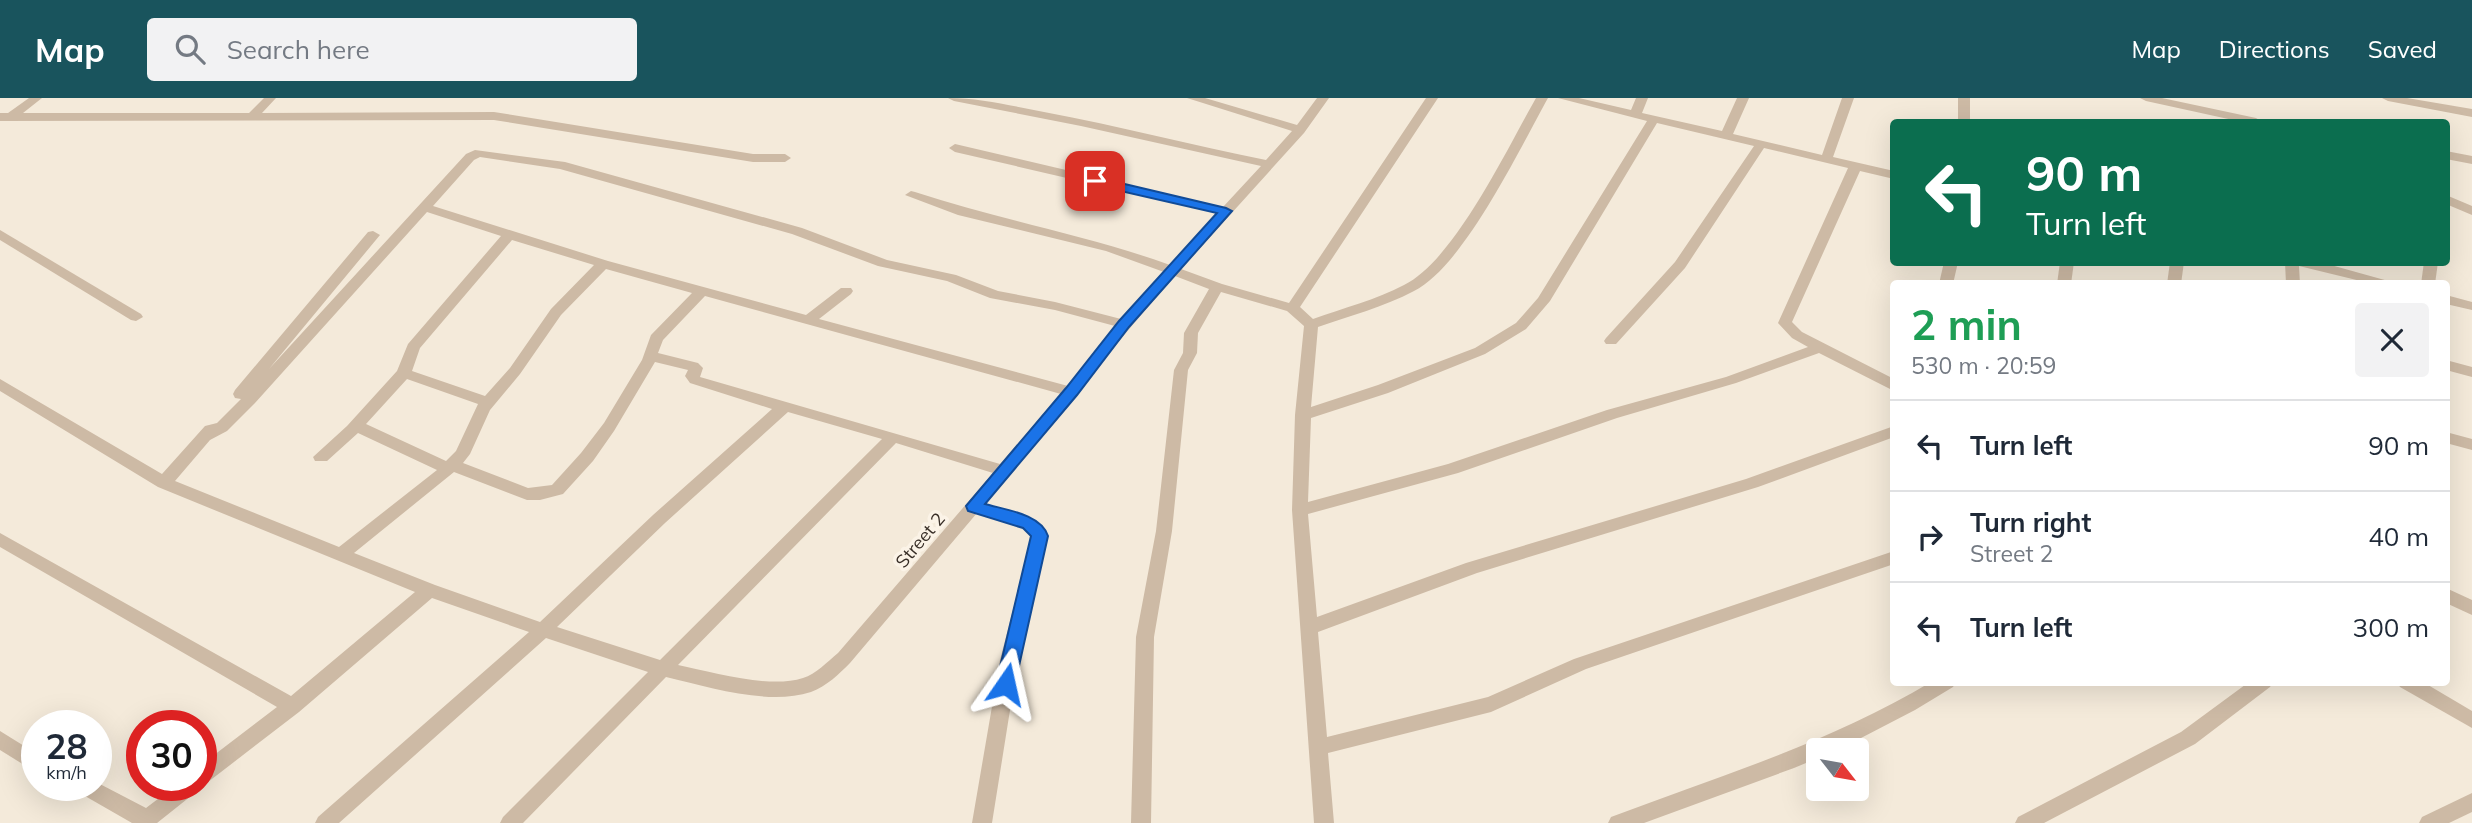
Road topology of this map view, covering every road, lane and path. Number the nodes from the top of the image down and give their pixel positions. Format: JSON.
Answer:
{"nodes":[{"id":1,"x":36,"y":98,"type":"edge"},
{"id":2,"x":270,"y":98,"type":"edge"},
{"id":3,"x":954,"y":98,"type":"edge"},
{"id":4,"x":1193,"y":98,"type":"edge"},
{"id":5,"x":1323,"y":98,"type":"edge"},
{"id":6,"x":1432,"y":98,"type":"edge"},
{"id":7,"x":1542,"y":98,"type":"edge"},
{"id":8,"x":1564,"y":98,"type":"edge"},
{"id":9,"x":1642,"y":98,"type":"edge"},
{"id":10,"x":1743,"y":98,"type":"edge"},
{"id":11,"x":1848,"y":98,"type":"edge"},
{"id":12,"x":1964,"y":98,"type":"edge"},
{"id":13,"x":2146,"y":98,"type":"edge"},
{"id":14,"x":2388,"y":98,"type":"edge"},
{"id":15,"x":994,"y":101,"type":"edge"},
{"id":16,"x":1215,"y":101,"type":"edge"},
{"id":17,"x":2472,"y":113,"type":"edge"},
{"id":18,"x":1635,"y":115,"type":"junction"},
{"id":19,"x":6,"y":117,"type":"edge"},
{"id":20,"x":251,"y":117,"type":"junction"},
{"id":21,"x":1654,"y":119,"type":"junction"},
{"id":22,"x":1964,"y":119,"type":"edge"},
{"id":23,"x":2242,"y":119,"type":"edge"},
{"id":24,"x":1300,"y":130,"type":"junction"},
{"id":25,"x":1726,"y":135,"type":"junction"},
{"id":26,"x":1762,"y":143,"type":"junction"},
{"id":27,"x":955,"y":148,"type":"dead end"},
{"id":28,"x":2450,"y":156,"type":"edge"},
{"id":29,"x":785,"y":158,"type":"dead end"},
{"id":30,"x":1827,"y":158,"type":"junction"},
{"id":31,"x":2472,"y":160,"type":"edge"},
{"id":32,"x":1269,"y":164,"type":"junction"},
{"id":33,"x":1856,"y":165,"type":"junction"},
{"id":34,"x":1890,"y":174,"type":"edge"},
{"id":35,"x":911,"y":195,"type":"dead end"},
{"id":36,"x":424,"y":207,"type":"junction"},
{"id":37,"x":1226,"y":211,"type":"junction"},
{"id":38,"x":0,"y":234,"type":"edge"},
{"id":39,"x":510,"y":234,"type":"junction"},
{"id":40,"x":373,"y":235,"type":"dead end"},
{"id":41,"x":603,"y":264,"type":"junction"},
{"id":42,"x":2318,"y":266,"type":"edge"},
{"id":43,"x":1172,"y":269,"type":"junction"},
{"id":44,"x":2375,"y":280,"type":"edge"},
{"id":45,"x":1217,"y":287,"type":"junction"},
{"id":46,"x":702,"y":291,"type":"junction"},
{"id":47,"x":846,"y":291,"type":"dead end"},
{"id":48,"x":2450,"y":300,"type":"edge"},
{"id":49,"x":2472,"y":306,"type":"edge"},
{"id":50,"x":1292,"y":308,"type":"junction"},
{"id":51,"x":135,"y":317,"type":"dead end"},
{"id":52,"x":810,"y":319,"type":"junction"},
{"id":53,"x":1124,"y":324,"type":"junction"},
{"id":54,"x":1311,"y":325,"type":"junction"},
{"id":55,"x":1611,"y":341,"type":"dead end"},
{"id":56,"x":1818,"y":348,"type":"junction"},
{"id":57,"x":651,"y":356,"type":"junction"},
{"id":58,"x":2450,"y":366,"type":"edge"},
{"id":59,"x":2472,"y":372,"type":"edge"},
{"id":60,"x":404,"y":373,"type":"junction"},
{"id":61,"x":1890,"y":384,"type":"edge"},
{"id":62,"x":3,"y":389,"type":"edge"},
{"id":63,"x":1072,"y":392,"type":"junction"},
{"id":64,"x":488,"y":402,"type":"junction"},
{"id":65,"x":785,"y":406,"type":"junction"},
{"id":66,"x":1303,"y":415,"type":"junction"},
{"id":67,"x":356,"y":426,"type":"junction"},
{"id":68,"x":1890,"y":432,"type":"edge"},
{"id":69,"x":205,"y":436,"type":"junction"},
{"id":70,"x":893,"y":436,"type":"junction"},
{"id":71,"x":2450,"y":438,"type":"edge"},
{"id":72,"x":2472,"y":445,"type":"edge"},
{"id":73,"x":321,"y":457,"type":"dead end"},
{"id":74,"x":450,"y":467,"type":"junction"},
{"id":75,"x":1004,"y":471,"type":"junction"},
{"id":76,"x":164,"y":483,"type":"junction"},
{"id":77,"x":974,"y":506,"type":"junction"},
{"id":78,"x":1300,"y":510,"type":"junction"},
{"id":79,"x":0,"y":539,"type":"edge"},
{"id":80,"x":341,"y":554,"type":"junction"},
{"id":81,"x":1890,"y":558,"type":"edge"},
{"id":82,"x":429,"y":590,"type":"junction"},
{"id":83,"x":2450,"y":597,"type":"edge"},
{"id":84,"x":2472,"y":608,"type":"edge"},
{"id":85,"x":1308,"y":628,"type":"junction"},
{"id":86,"x":543,"y":630,"type":"junction"},
{"id":87,"x":663,"y":668,"type":"junction"},
{"id":88,"x":1941,"y":686,"type":"edge"},
{"id":89,"x":2259,"y":686,"type":"edge"},
{"id":90,"x":2413,"y":686,"type":"edge"},
{"id":91,"x":292,"y":706,"type":"junction"},
{"id":92,"x":2472,"y":720,"type":"edge"},
{"id":93,"x":0,"y":740,"type":"edge"},
{"id":94,"x":1318,"y":747,"type":"junction"},
{"id":95,"x":21,"y":754,"type":"edge"},
{"id":96,"x":217,"y":764,"type":"edge"},
{"id":97,"x":110,"y":801,"type":"edge"},
{"id":98,"x":170,"y":801,"type":"edge"},
{"id":99,"x":2472,"y":802,"type":"edge"},
{"id":100,"x":144,"y":821,"type":"edge"},
{"id":101,"x":325,"y":823,"type":"edge"},
{"id":102,"x":510,"y":823,"type":"edge"},
{"id":103,"x":982,"y":823,"type":"edge"},
{"id":104,"x":1141,"y":823,"type":"edge"},
{"id":105,"x":1324,"y":823,"type":"edge"},
{"id":106,"x":1618,"y":823,"type":"edge"},
{"id":107,"x":2025,"y":823,"type":"edge"},
{"id":108,"x":2430,"y":823,"type":"edge"}],
"edges":[{"from":1,"to":19,"type":"street"},
{"from":2,"to":20,"type":"street"},
{"from":3,"to":15,"type":"street"},
{"from":4,"to":16,"type":"street"},
{"from":5,"to":24,"type":"street","name":"Street 2"},
{"from":6,"to":50,"type":"street"},
{"from":7,"to":54,"type":"street"},
{"from":8,"to":18,"type":"street"},
{"from":9,"to":18,"type":"street"},
{"from":10,"to":25,"type":"street"},
{"from":11,"to":30,"type":"street"},
{"from":12,"to":22,"type":"street"},
{"from":13,"to":23,"type":"street"},
{"from":14,"to":17,"type":"street"},
{"from":15,"to":32,"type":"street"},
{"from":16,"to":24,"type":"street"},
{"from":18,"to":21,"type":"street"},
{"from":19,"to":20,"type":"street"},
{"from":20,"to":29,"type":"street"},
{"from":21,"to":25,"type":"street"},
{"from":21,"to":66,"type":"street"},
{"from":24,"to":32,"type":"street","name":"Street 2"},
{"from":25,"to":26,"type":"street"},
{"from":26,"to":30,"type":"street"},
{"from":26,"to":55,"type":"street"},
{"from":27,"to":37,"type":"street"},
{"from":28,"to":31,"type":"street"},
{"from":30,"to":33,"type":"street"},
{"from":32,"to":37,"type":"street","name":"Street 2"},
{"from":33,"to":34,"type":"street"},
{"from":33,"to":56,"type":"street"},
{"from":35,"to":43,"type":"street"},
{"from":36,"to":39,"type":"street"},
{"from":36,"to":53,"type":"street"},
{"from":36,"to":69,"type":"street"},
{"from":37,"to":43,"type":"street","name":"Street 2"},
{"from":38,"to":51,"type":"street"},
{"from":39,"to":41,"type":"street"},
{"from":39,"to":60,"type":"street"},
{"from":40,"to":69,"type":"street"},
{"from":41,"to":46,"type":"street"},
{"from":41,"to":64,"type":"street"},
{"from":42,"to":44,"type":"street"},
{"from":43,"to":45,"type":"street"},
{"from":43,"to":53,"type":"street","name":"Street 2"},
{"from":45,"to":50,"type":"street"},
{"from":45,"to":104,"type":"street"},
{"from":46,"to":52,"type":"street"},
{"from":46,"to":57,"type":"street"},
{"from":47,"to":52,"type":"street"},
{"from":48,"to":49,"type":"street"},
{"from":50,"to":54,"type":"street"},
{"from":52,"to":63,"type":"street"},
{"from":53,"to":63,"type":"street","name":"Street 2"},
{"from":54,"to":66,"type":"street"},
{"from":56,"to":61,"type":"street"},
{"from":56,"to":78,"type":"street"},
{"from":57,"to":65,"type":"street"},
{"from":57,"to":74,"type":"street"},
{"from":58,"to":59,"type":"street"},
{"from":60,"to":64,"type":"street"},
{"from":60,"to":67,"type":"street"},
{"from":62,"to":76,"type":"street","name":"Street 2"},
{"from":63,"to":75,"type":"street","name":"Street 2"},
{"from":64,"to":74,"type":"street"},
{"from":65,"to":70,"type":"street"},
{"from":65,"to":86,"type":"street"},
{"from":66,"to":78,"type":"street"},
{"from":67,"to":73,"type":"street"},
{"from":67,"to":74,"type":"street"},
{"from":68,"to":85,"type":"street"},
{"from":69,"to":76,"type":"street"},
{"from":70,"to":75,"type":"street"},
{"from":70,"to":87,"type":"street"},
{"from":71,"to":72,"type":"street"},
{"from":74,"to":80,"type":"street"},
{"from":75,"to":77,"type":"street","name":"Street 2"},
{"from":76,"to":80,"type":"street","name":"Street 2"},
{"from":77,"to":87,"type":"street","name":"Street 2"},
{"from":77,"to":103,"type":"street"},
{"from":78,"to":85,"type":"street"},
{"from":79,"to":91,"type":"street"},
{"from":80,"to":82,"type":"street","name":"Street 2"},
{"from":81,"to":94,"type":"street"},
{"from":82,"to":86,"type":"street","name":"Street 2"},
{"from":82,"to":91,"type":"street"},
{"from":83,"to":84,"type":"street"},
{"from":85,"to":94,"type":"street"},
{"from":86,"to":87,"type":"street","name":"Street 2"},
{"from":86,"to":101,"type":"street"},
{"from":87,"to":102,"type":"street"},
{"from":88,"to":106,"type":"street"},
{"from":89,"to":107,"type":"street"},
{"from":90,"to":92,"type":"street"},
{"from":91,"to":96,"type":"street"},
{"from":93,"to":95,"type":"street"},
{"from":94,"to":105,"type":"street"},
{"from":97,"to":100,"type":"street"},
{"from":98,"to":100,"type":"street"},
{"from":99,"to":108,"type":"street"}]}
